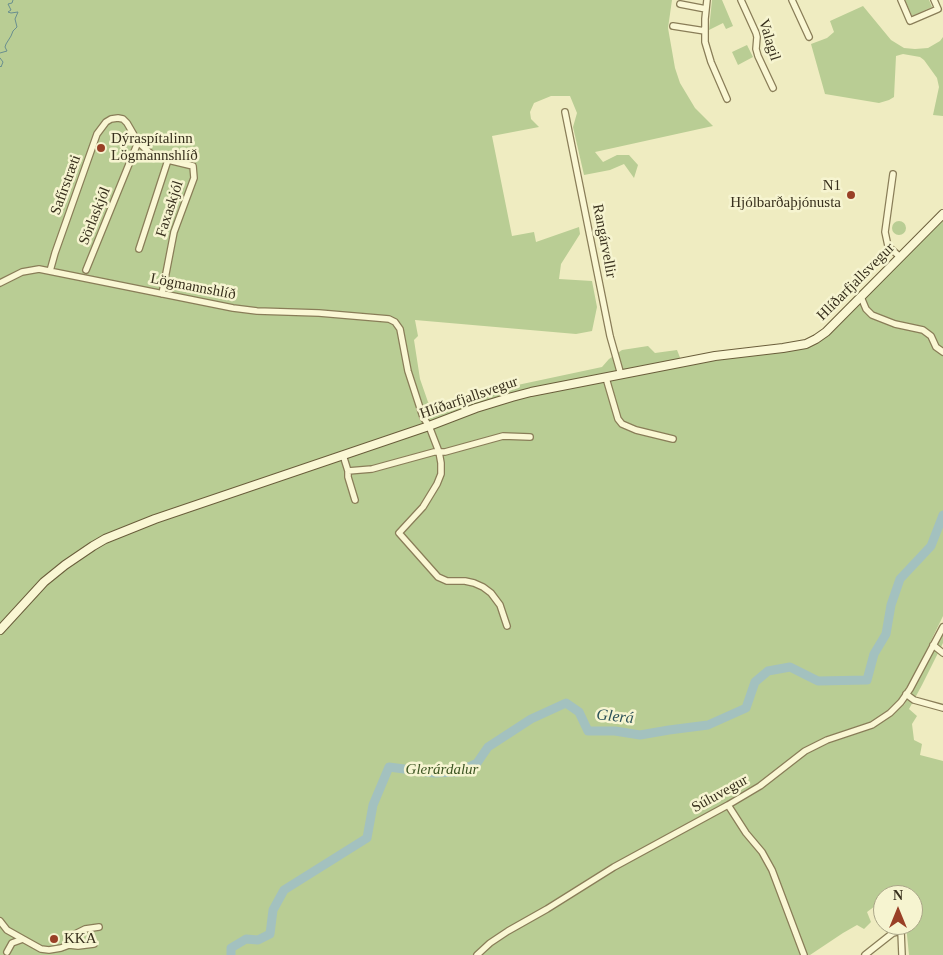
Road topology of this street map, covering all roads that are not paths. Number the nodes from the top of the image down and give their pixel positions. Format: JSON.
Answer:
{"nodes":[{"id":1,"x":708,"y":0,"type":"edge"},
{"id":2,"x":741,"y":0,"type":"edge"},
{"id":3,"x":792,"y":0,"type":"edge"},
{"id":4,"x":901,"y":0,"type":"edge"},
{"id":5,"x":934,"y":0,"type":"edge"},
{"id":6,"x":680,"y":4,"type":"dead end"},
{"id":7,"x":706,"y":9,"type":"junction"},
{"id":8,"x":672,"y":26,"type":"dead end"},
{"id":9,"x":704,"y":31,"type":"junction"},
{"id":10,"x":809,"y":37,"type":"dead end"},
{"id":11,"x":773,"y":88,"type":"dead end"},
{"id":12,"x":727,"y":99,"type":"dead end"},
{"id":13,"x":565,"y":112,"type":"dead end"},
{"id":14,"x":118,"y":118,"type":"joint"},
{"id":15,"x":138,"y":142,"type":"junction"},
{"id":16,"x":168,"y":160,"type":"junction"},
{"id":17,"x":894,"y":174,"type":"dead end"},
{"id":18,"x":943,"y":214,"type":"edge"},
{"id":19,"x":139,"y":248,"type":"dead end"},
{"id":20,"x":900,"y":257,"type":"junction"},
{"id":21,"x":86,"y":270,"type":"dead end"},
{"id":22,"x":50,"y":271,"type":"junction"},
{"id":23,"x":0,"y":283,"type":"edge"},
{"id":24,"x":162,"y":294,"type":"junction"},
{"id":25,"x":861,"y":297,"type":"junction"},
{"id":26,"x":943,"y":352,"type":"edge"},
{"id":27,"x":621,"y":375,"type":"junction"},
{"id":28,"x":606,"y":378,"type":"junction"},
{"id":29,"x":429,"y":426,"type":"junction"},
{"id":30,"x":530,"y":437,"type":"dead end"},
{"id":31,"x":673,"y":439,"type":"dead end"},
{"id":32,"x":439,"y":452,"type":"junction"},
{"id":33,"x":342,"y":455,"type":"junction"},
{"id":34,"x":348,"y":471,"type":"junction"},
{"id":35,"x":355,"y":500,"type":"dead end"},
{"id":36,"x":507,"y":626,"type":"dead end"},
{"id":37,"x":943,"y":627,"type":"edge"},
{"id":38,"x":0,"y":630,"type":"edge"},
{"id":39,"x":933,"y":645,"type":"junction"},
{"id":40,"x":943,"y":653,"type":"edge"},
{"id":41,"x":906,"y":694,"type":"junction"},
{"id":42,"x":943,"y":708,"type":"edge"},
{"id":43,"x":728,"y":805,"type":"junction"},
{"id":44,"x":0,"y":921,"type":"edge"},
{"id":45,"x":99,"y":927,"type":"dead end"},
{"id":46,"x":23,"y":939,"type":"junction"},
{"id":47,"x":94,"y":944,"type":"dead end"},
{"id":48,"x":67,"y":945,"type":"junction"},
{"id":49,"x":7,"y":952,"type":"dead end"},
{"id":50,"x":477,"y":955,"type":"edge"},
{"id":51,"x":804,"y":955,"type":"edge"},
{"id":52,"x":865,"y":955,"type":"edge"},
{"id":53,"x":902,"y":955,"type":"edge"}],
"edges":[{"from":1,"to":7,"type":"street"},
{"from":2,"to":11,"type":"street","name":"Valagil"},
{"from":3,"to":10,"type":"street"},
{"from":4,"to":5,"type":"street"},
{"from":6,"to":7,"type":"street"},
{"from":7,"to":9,"type":"street"},
{"from":8,"to":9,"type":"street"},
{"from":9,"to":12,"type":"street"},
{"from":13,"to":27,"type":"street","name":"Rangárvellir"},
{"from":14,"to":15,"type":"street","name":"Faxaskjól"},
{"from":14,"to":22,"type":"street","name":"Safírstræti"},
{"from":15,"to":16,"type":"street","name":"Faxaskjól"},
{"from":15,"to":21,"type":"street","name":"Sörlaskjól"},
{"from":16,"to":19,"type":"street"},
{"from":16,"to":24,"type":"street","name":"Faxaskjól"},
{"from":17,"to":20,"type":"street"},
{"from":18,"to":20,"type":"main road","name":"Hlíðarfjallsvegur"},
{"from":20,"to":25,"type":"main road","name":"Hlíðarfjallsvegur"},
{"from":22,"to":23,"type":"street","name":"Lögmannshlíð"},
{"from":22,"to":24,"type":"street","name":"Lögmannshlíð"},
{"from":24,"to":29,"type":"street","name":"Lögmannshlíð"},
{"from":25,"to":26,"type":"street"},
{"from":25,"to":27,"type":"main road","name":"Hlíðarfjallsvegur"},
{"from":27,"to":28,"type":"main road","name":"Hlíðarfjallsvegur"},
{"from":28,"to":29,"type":"main road","name":"Hlíðarfjallsvegur"},
{"from":28,"to":31,"type":"street"},
{"from":29,"to":32,"type":"street"},
{"from":29,"to":33,"type":"main road","name":"Hlíðarfjallsvegur"},
{"from":30,"to":32,"type":"street"},
{"from":32,"to":34,"type":"street"},
{"from":32,"to":36,"type":"street"},
{"from":33,"to":34,"type":"street"},
{"from":33,"to":38,"type":"main road","name":"Hlíðarfjallsvegur"},
{"from":34,"to":35,"type":"street"},
{"from":37,"to":39,"type":"street","name":"Súluvegur"},
{"from":39,"to":40,"type":"street"},
{"from":39,"to":41,"type":"street","name":"Súluvegur"},
{"from":41,"to":42,"type":"street"},
{"from":41,"to":43,"type":"street","name":"Súluvegur"},
{"from":43,"to":50,"type":"street","name":"Súluvegur"},
{"from":43,"to":51,"type":"street"},
{"from":44,"to":46,"type":"street"},
{"from":45,"to":48,"type":"street"},
{"from":46,"to":48,"type":"street"},
{"from":46,"to":49,"type":"street"},
{"from":47,"to":48,"type":"street"},
{"from":52,"to":53,"type":"street"}]}
